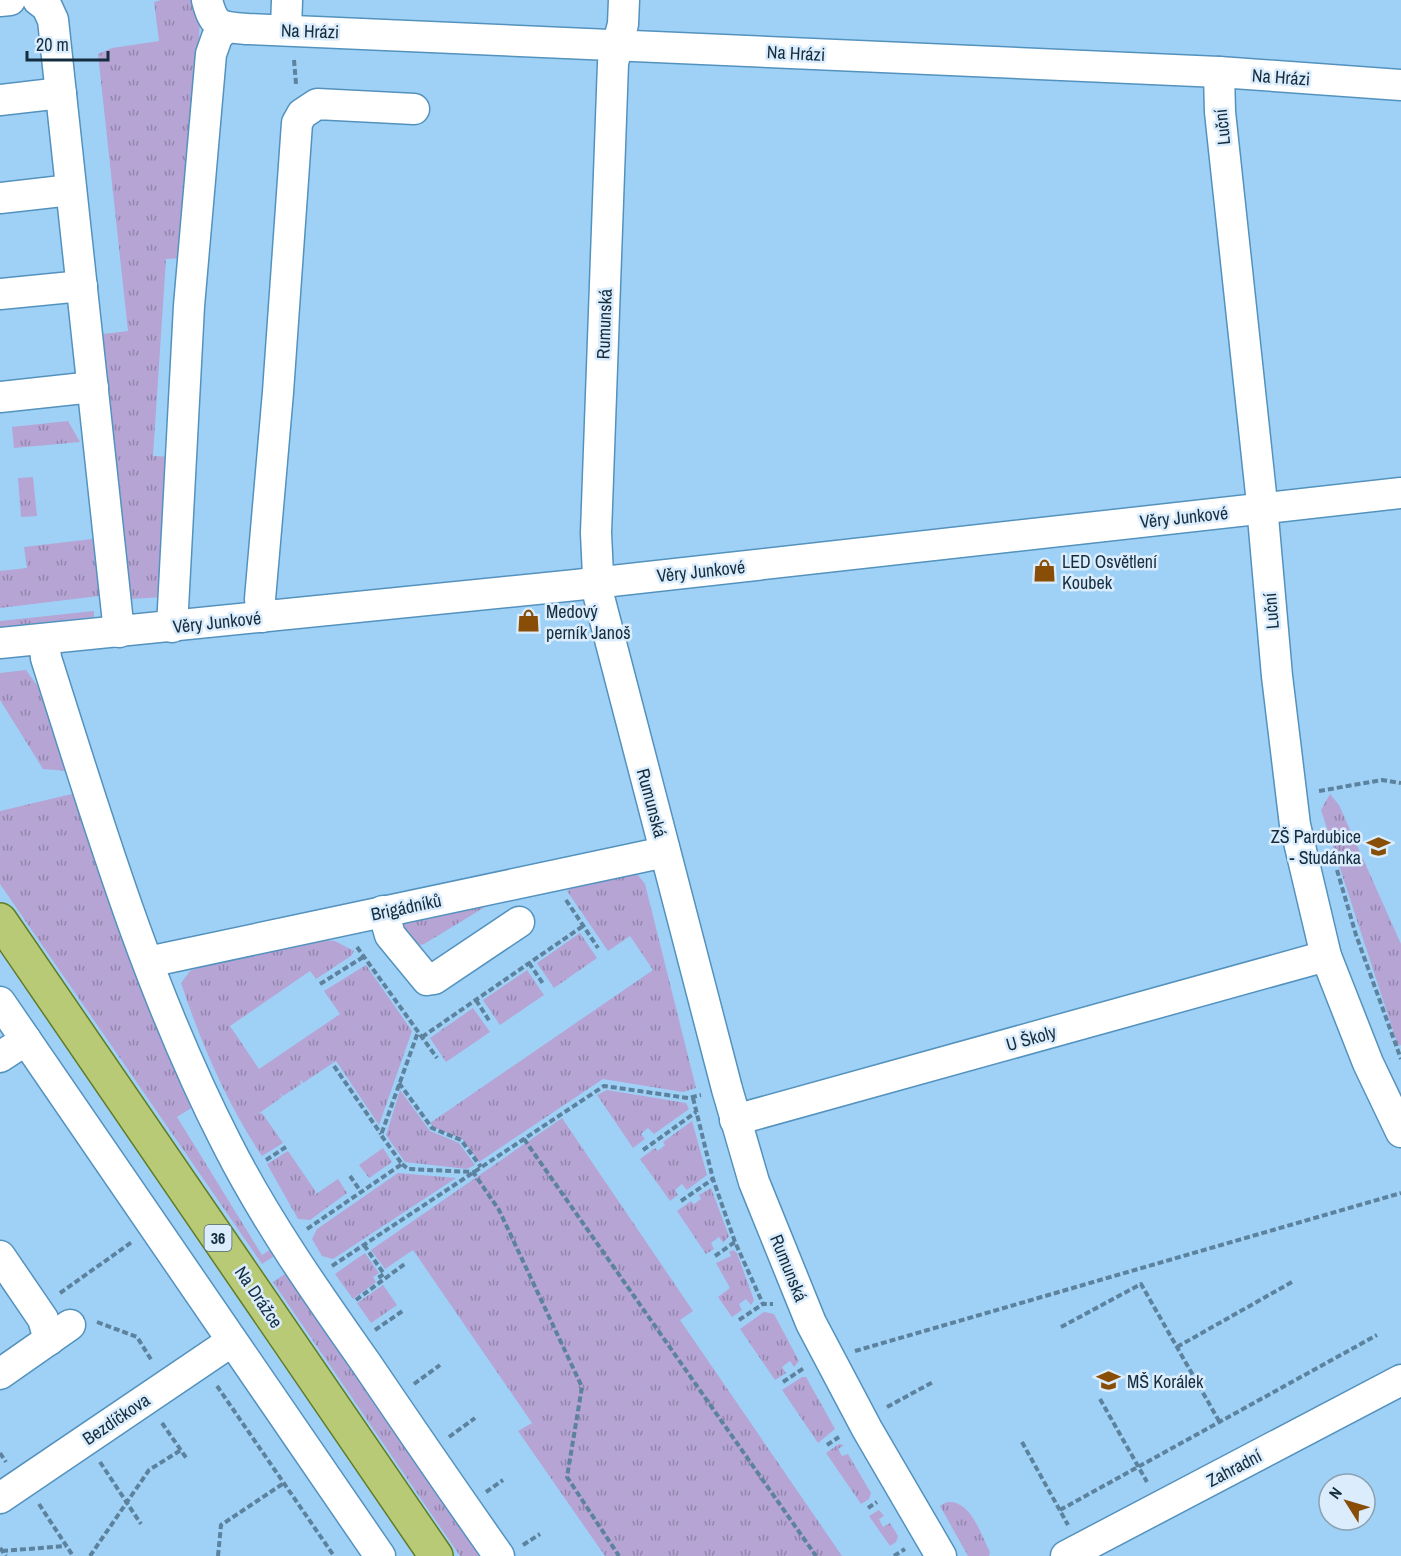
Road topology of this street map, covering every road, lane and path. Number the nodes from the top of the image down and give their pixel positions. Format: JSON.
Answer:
{"nodes":[{"id":1,"x":10,"y":0,"type":"edge"},
{"id":2,"x":38,"y":0,"type":"edge"},
{"id":3,"x":207,"y":0,"type":"edge"},
{"id":4,"x":287,"y":0,"type":"edge"},
{"id":5,"x":624,"y":0,"type":"edge"},
{"id":6,"x":0,"y":1,"type":"edge"},
{"id":7,"x":226,"y":27,"type":"junction"},
{"id":8,"x":286,"y":45,"type":"junction"},
{"id":9,"x":617,"y":45,"type":"junction"},
{"id":10,"x":1219,"y":72,"type":"junction"},
{"id":11,"x":1401,"y":85,"type":"edge"},
{"id":12,"x":61,"y":93,"type":"junction"},
{"id":13,"x":0,"y":100,"type":"edge"},
{"id":14,"x":414,"y":109,"type":"dead end"},
{"id":15,"x":302,"y":114,"type":"junction"},
{"id":16,"x":71,"y":190,"type":"junction"},
{"id":17,"x":0,"y":198,"type":"edge"},
{"id":18,"x":82,"y":286,"type":"junction"},
{"id":19,"x":0,"y":294,"type":"edge"},
{"id":20,"x":93,"y":387,"type":"junction"},
{"id":21,"x":0,"y":398,"type":"edge"},
{"id":22,"x":1401,"y":493,"type":"edge"},
{"id":23,"x":1262,"y":508,"type":"junction"},
{"id":24,"x":597,"y":582,"type":"junction"},
{"id":25,"x":262,"y":616,"type":"junction"},
{"id":26,"x":172,"y":627,"type":"junction"},
{"id":27,"x":119,"y":632,"type":"junction"},
{"id":28,"x":44,"y":639,"type":"junction"},
{"id":29,"x":0,"y":643,"type":"edge"},
{"id":30,"x":1401,"y":783,"type":"edge"},
{"id":31,"x":1326,"y":789,"type":"dead end"},
{"id":32,"x":664,"y":852,"type":"junction"},
{"id":33,"x":1334,"y":861,"type":"dead end"},
{"id":34,"x":564,"y":897,"type":"dead end"},
{"id":35,"x":384,"y":911,"type":"junction"},
{"id":36,"x":0,"y":920,"type":"edge"},
{"id":37,"x":336,"y":921,"type":"junction"},
{"id":38,"x":519,"y":922,"type":"dead end"},
{"id":39,"x":584,"y":926,"type":"junction"},
{"id":40,"x":598,"y":948,"type":"dead end"},
{"id":41,"x":365,"y":956,"type":"junction"},
{"id":42,"x":1326,"y":956,"type":"junction"},
{"id":43,"x":148,"y":962,"type":"junction"},
{"id":44,"x":529,"y":963,"type":"junction"},
{"id":45,"x":320,"y":984,"type":"dead end"},
{"id":46,"x":544,"y":985,"type":"dead end"},
{"id":47,"x":476,"y":1000,"type":"junction"},
{"id":48,"x":0,"y":1002,"type":"edge"},
{"id":49,"x":490,"y":1022,"type":"dead end"},
{"id":50,"x":418,"y":1032,"type":"junction"},
{"id":51,"x":422,"y":1037,"type":"junction"},
{"id":52,"x":26,"y":1040,"type":"junction"},
{"id":53,"x":0,"y":1057,"type":"edge"},
{"id":54,"x":437,"y":1058,"type":"dead end"},
{"id":55,"x":1401,"y":1059,"type":"edge"},
{"id":56,"x":334,"y":1066,"type":"dead end"},
{"id":57,"x":399,"y":1083,"type":"junction"},
{"id":58,"x":688,"y":1098,"type":"dead end"},
{"id":59,"x":696,"y":1112,"type":"dead end"},
{"id":60,"x":735,"y":1120,"type":"junction"},
{"id":61,"x":1401,"y":1132,"type":"edge"},
{"id":62,"x":381,"y":1135,"type":"junction"},
{"id":63,"x":524,"y":1139,"type":"junction"},
{"id":64,"x":286,"y":1147,"type":"dead end"},
{"id":65,"x":643,"y":1150,"type":"dead end"},
{"id":66,"x":260,"y":1164,"type":"dead end"},
{"id":67,"x":402,"y":1164,"type":"junction"},
{"id":68,"x":481,"y":1167,"type":"junction"},
{"id":69,"x":473,"y":1172,"type":"junction"},
{"id":70,"x":350,"y":1176,"type":"dead end"},
{"id":71,"x":713,"y":1179,"type":"dead end"},
{"id":72,"x":361,"y":1192,"type":"junction"},
{"id":73,"x":1401,"y":1193,"type":"edge"},
{"id":74,"x":681,"y":1202,"type":"dead end"},
{"id":75,"x":155,"y":1226,"type":"junction"},
{"id":76,"x":735,"y":1242,"type":"dead end"},
{"id":77,"x":284,"y":1245,"type":"junction"},
{"id":78,"x":364,"y":1245,"type":"junction"},
{"id":79,"x":0,"y":1256,"type":"edge"},
{"id":80,"x":715,"y":1256,"type":"dead end"},
{"id":81,"x":406,"y":1263,"type":"dead end"},
{"id":82,"x":309,"y":1281,"type":"junction"},
{"id":83,"x":380,"y":1282,"type":"junction"},
{"id":84,"x":1292,"y":1282,"type":"dead end"},
{"id":85,"x":350,"y":1304,"type":"dead end"},
{"id":86,"x":763,"y":1304,"type":"dead end"},
{"id":87,"x":37,"y":1309,"type":"junction"},
{"id":88,"x":739,"y":1320,"type":"dead end"},
{"id":89,"x":1061,"y":1327,"type":"dead end"},
{"id":90,"x":69,"y":1328,"type":"junction"},
{"id":91,"x":1377,"y":1335,"type":"dead end"},
{"id":92,"x":232,"y":1341,"type":"junction"},
{"id":93,"x":1177,"y":1347,"type":"junction"},
{"id":94,"x":849,"y":1353,"type":"dead end"},
{"id":95,"x":201,"y":1362,"type":"junction"},
{"id":96,"x":154,"y":1364,"type":"dead end"},
{"id":97,"x":807,"y":1366,"type":"dead end"},
{"id":98,"x":0,"y":1374,"type":"edge"},
{"id":99,"x":1401,"y":1380,"type":"edge"},
{"id":100,"x":783,"y":1382,"type":"dead end"},
{"id":101,"x":933,"y":1382,"type":"dead end"},
{"id":102,"x":147,"y":1398,"type":"junction"},
{"id":103,"x":1101,"y":1399,"type":"dead end"},
{"id":104,"x":879,"y":1412,"type":"dead end"},
{"id":105,"x":1219,"y":1421,"type":"junction"},
{"id":106,"x":843,"y":1434,"type":"dead end"},
{"id":107,"x":85,"y":1440,"type":"junction"},
{"id":108,"x":1022,"y":1442,"type":"dead end"},
{"id":109,"x":827,"y":1445,"type":"dead end"},
{"id":110,"x":181,"y":1450,"type":"junction"},
{"id":111,"x":187,"y":1459,"type":"dead end"},
{"id":112,"x":1138,"y":1466,"type":"junction"},
{"id":113,"x":284,"y":1483,"type":"junction"},
{"id":114,"x":12,"y":1490,"type":"edge"},
{"id":115,"x":881,"y":1500,"type":"dead end"},
{"id":116,"x":127,"y":1503,"type":"junction"},
{"id":117,"x":868,"y":1508,"type":"dead end"},
{"id":118,"x":141,"y":1524,"type":"dead end"},
{"id":119,"x":67,"y":1546,"type":"junction"},
{"id":120,"x":908,"y":1547,"type":"dead end"},
{"id":121,"x":1,"y":1549,"type":"edge"},
{"id":122,"x":6,"y":1556,"type":"edge"},
{"id":123,"x":73,"y":1556,"type":"edge"},
{"id":124,"x":90,"y":1556,"type":"edge"},
{"id":125,"x":218,"y":1556,"type":"edge"},
{"id":126,"x":334,"y":1556,"type":"edge"},
{"id":127,"x":380,"y":1556,"type":"edge"},
{"id":128,"x":436,"y":1556,"type":"edge"},
{"id":129,"x":499,"y":1556,"type":"edge"},
{"id":130,"x":619,"y":1556,"type":"edge"},
{"id":131,"x":816,"y":1556,"type":"edge"},
{"id":132,"x":894,"y":1556,"type":"edge"},
{"id":133,"x":940,"y":1556,"type":"edge"},
{"id":134,"x":1066,"y":1556,"type":"edge"}],
"edges":[{"from":1,"to":6,"type":"street"},
{"from":2,"to":12,"type":"street"},
{"from":3,"to":7,"type":"street"},
{"from":4,"to":8,"type":"street"},
{"from":5,"to":9,"type":"street","name":"Rumunská"},
{"from":7,"to":8,"type":"street","name":"Na Hrázi"},
{"from":7,"to":26,"type":"street"},
{"from":8,"to":9,"type":"street","name":"Na Hrázi"},
{"from":8,"to":15,"type":"path"},
{"from":9,"to":10,"type":"street","name":"Na Hrázi"},
{"from":9,"to":24,"type":"street","name":"Rumunská"},
{"from":10,"to":11,"type":"street","name":"Na Hrázi"},
{"from":10,"to":23,"type":"street","name":"Luční"},
{"from":12,"to":13,"type":"street"},
{"from":12,"to":16,"type":"street"},
{"from":14,"to":15,"type":"street"},
{"from":15,"to":25,"type":"street"},
{"from":16,"to":17,"type":"street"},
{"from":16,"to":18,"type":"street"},
{"from":18,"to":19,"type":"street"},
{"from":18,"to":20,"type":"street"},
{"from":20,"to":21,"type":"street"},
{"from":20,"to":27,"type":"street"},
{"from":22,"to":23,"type":"street","name":"Věry Junkové"},
{"from":23,"to":24,"type":"street","name":"Věry Junkové"},
{"from":23,"to":42,"type":"street","name":"Luční"},
{"from":24,"to":25,"type":"street","name":"Věry Junkové"},
{"from":24,"to":32,"type":"street","name":"Rumunská"},
{"from":25,"to":26,"type":"street","name":"Věry Junkové"},
{"from":26,"to":27,"type":"street","name":"Věry Junkové"},
{"from":27,"to":28,"type":"street","name":"Věry Junkové"},
{"from":28,"to":29,"type":"street","name":"Věry Junkové"},
{"from":28,"to":43,"type":"street"},
{"from":30,"to":31,"type":"path"},
{"from":32,"to":35,"type":"street","name":"Brigádníků"},
{"from":32,"to":60,"type":"street","name":"Rumunská"},
{"from":33,"to":55,"type":"path"},
{"from":34,"to":39,"type":"path"},
{"from":35,"to":37,"type":"street","name":"Brigádníků"},
{"from":35,"to":38,"type":"street"},
{"from":36,"to":128,"type":"main road","name":"Na Drážce","number":"36"},
{"from":37,"to":41,"type":"path"},
{"from":37,"to":43,"type":"street","name":"Brigádníků"},
{"from":39,"to":40,"type":"path"},
{"from":39,"to":44,"type":"path"},
{"from":41,"to":45,"type":"path"},
{"from":41,"to":50,"type":"path"},
{"from":42,"to":60,"type":"street","name":"U Školy"},
{"from":42,"to":61,"type":"street","name":"Luční"},
{"from":43,"to":77,"type":"street"},
{"from":44,"to":46,"type":"path"},
{"from":44,"to":47,"type":"path"},
{"from":47,"to":49,"type":"path"},
{"from":47,"to":51,"type":"path"},
{"from":48,"to":52,"type":"street"},
{"from":50,"to":51,"type":"path"},
{"from":50,"to":57,"type":"path"},
{"from":51,"to":54,"type":"path"},
{"from":52,"to":53,"type":"street"},
{"from":52,"to":75,"type":"street"},
{"from":56,"to":62,"type":"path"},
{"from":57,"to":62,"type":"path"},
{"from":57,"to":68,"type":"path"},
{"from":58,"to":63,"type":"path"},
{"from":59,"to":65,"type":"path"},
{"from":60,"to":133,"type":"street","name":"Rumunská"},
{"from":62,"to":67,"type":"path"},
{"from":63,"to":68,"type":"path"},
{"from":63,"to":131,"type":"path"},
{"from":64,"to":66,"type":"path"},
{"from":67,"to":69,"type":"path"},
{"from":67,"to":72,"type":"path"},
{"from":68,"to":69,"type":"path"},
{"from":69,"to":78,"type":"path"},
{"from":69,"to":130,"type":"path"},
{"from":70,"to":72,"type":"path"},
{"from":71,"to":74,"type":"path"},
{"from":72,"to":77,"type":"path"},
{"from":73,"to":94,"type":"path"},
{"from":75,"to":87,"type":"path"},
{"from":75,"to":92,"type":"street"},
{"from":76,"to":80,"type":"path"},
{"from":77,"to":82,"type":"street"},
{"from":78,"to":82,"type":"path"},
{"from":78,"to":83,"type":"path"},
{"from":79,"to":87,"type":"street"},
{"from":81,"to":83,"type":"path"},
{"from":82,"to":129,"type":"street"},
{"from":83,"to":85,"type":"path"},
{"from":84,"to":93,"type":"path"},
{"from":86,"to":88,"type":"path"},
{"from":87,"to":90,"type":"street"},
{"from":89,"to":93,"type":"path"},
{"from":90,"to":96,"type":"path"},
{"from":90,"to":98,"type":"street"},
{"from":91,"to":105,"type":"path"},
{"from":92,"to":95,"type":"street","name":"Bezdíčkova"},
{"from":92,"to":127,"type":"street"},
{"from":93,"to":105,"type":"path"},
{"from":95,"to":102,"type":"street","name":"Bezdíčkova"},
{"from":95,"to":113,"type":"path"},
{"from":97,"to":100,"type":"path"},
{"from":99,"to":134,"type":"street","name":"Zahradní"},
{"from":101,"to":104,"type":"path"},
{"from":102,"to":107,"type":"street","name":"Bezdíčkova"},
{"from":102,"to":110,"type":"path"},
{"from":103,"to":112,"type":"path"},
{"from":105,"to":112,"type":"path"},
{"from":106,"to":109,"type":"path"},
{"from":107,"to":114,"type":"street","name":"Bezdíčkova"},
{"from":107,"to":116,"type":"path"},
{"from":108,"to":112,"type":"path"},
{"from":110,"to":111,"type":"path"},
{"from":110,"to":116,"type":"path"},
{"from":113,"to":125,"type":"path"},
{"from":113,"to":126,"type":"path"},
{"from":114,"to":119,"type":"path"},
{"from":115,"to":117,"type":"path"},
{"from":116,"to":118,"type":"path"},
{"from":116,"to":124,"type":"path"},
{"from":119,"to":121,"type":"path"},
{"from":119,"to":123,"type":"path"},
{"from":120,"to":132,"type":"path"},
{"from":121,"to":122,"type":"path"}]}
